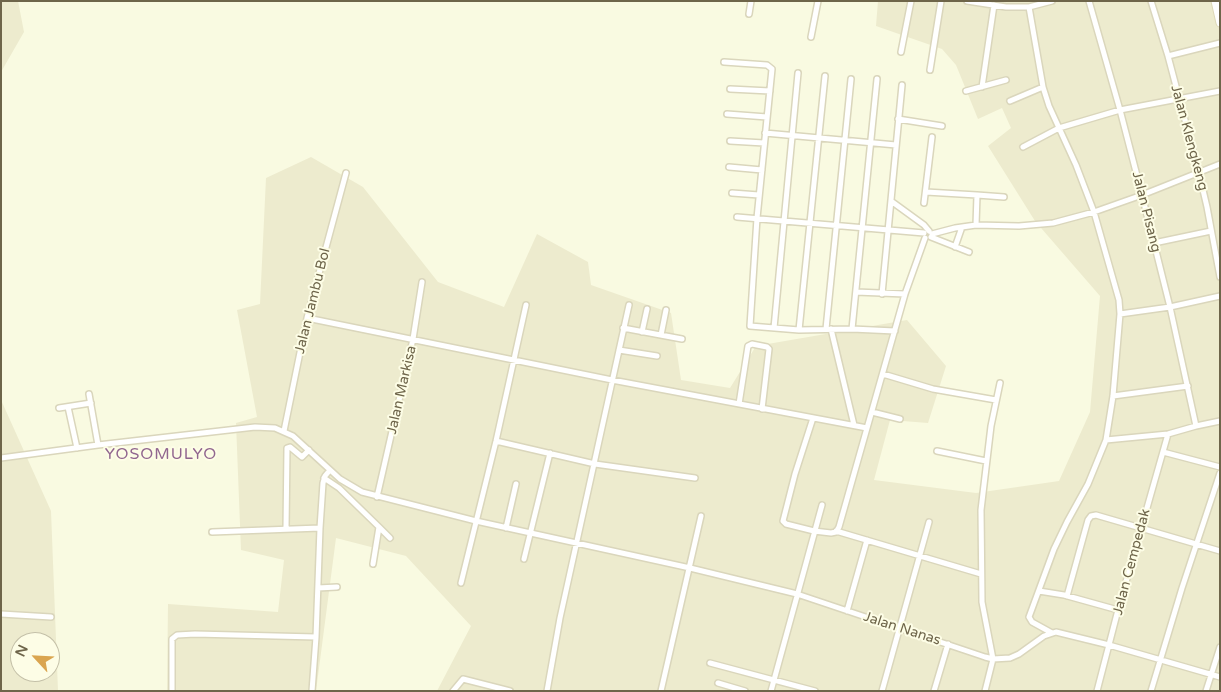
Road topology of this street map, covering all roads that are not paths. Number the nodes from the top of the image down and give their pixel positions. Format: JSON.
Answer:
{"nodes":[{"id":1,"x":752,"y":1,"type":"edge"},
{"id":2,"x":818,"y":1,"type":"edge"},
{"id":3,"x":911,"y":1,"type":"edge"},
{"id":4,"x":941,"y":1,"type":"edge"},
{"id":5,"x":967,"y":1,"type":"edge"},
{"id":6,"x":1052,"y":1,"type":"edge"},
{"id":7,"x":1089,"y":1,"type":"edge"},
{"id":8,"x":1151,"y":1,"type":"edge"},
{"id":9,"x":1215,"y":1,"type":"edge"},
{"id":10,"x":994,"y":5,"type":"junction"},
{"id":11,"x":1032,"y":5,"type":"edge"},
{"id":12,"x":749,"y":14,"type":"dead end"},
{"id":13,"x":1220,"y":23,"type":"edge"},
{"id":14,"x":811,"y":37,"type":"dead end"},
{"id":15,"x":1220,"y":43,"type":"edge"},
{"id":16,"x":901,"y":52,"type":"dead end"},
{"id":17,"x":1168,"y":56,"type":"junction"},
{"id":18,"x":724,"y":62,"type":"dead end"},
{"id":19,"x":930,"y":70,"type":"dead end"},
{"id":20,"x":798,"y":73,"type":"dead end"},
{"id":21,"x":825,"y":76,"type":"dead end"},
{"id":22,"x":851,"y":79,"type":"dead end"},
{"id":23,"x":878,"y":79,"type":"dead end"},
{"id":24,"x":1006,"y":80,"type":"dead end"},
{"id":25,"x":902,"y":85,"type":"dead end"},
{"id":26,"x":982,"y":87,"type":"junction"},
{"id":27,"x":1043,"y":88,"type":"junction"},
{"id":28,"x":730,"y":89,"type":"dead end"},
{"id":29,"x":770,"y":91,"type":"junction"},
{"id":30,"x":966,"y":91,"type":"dead end"},
{"id":31,"x":1220,"y":91,"type":"edge"},
{"id":32,"x":1178,"y":98,"type":"junction"},
{"id":33,"x":1010,"y":101,"type":"dead end"},
{"id":34,"x":1120,"y":110,"type":"junction"},
{"id":35,"x":727,"y":114,"type":"dead end"},
{"id":36,"x":767,"y":117,"type":"junction"},
{"id":37,"x":898,"y":119,"type":"junction"},
{"id":38,"x":942,"y":126,"type":"dead end"},
{"id":39,"x":1060,"y":128,"type":"junction"},
{"id":40,"x":765,"y":133,"type":"junction"},
{"id":41,"x":792,"y":135,"type":"junction"},
{"id":42,"x":818,"y":137,"type":"junction"},
{"id":43,"x":932,"y":137,"type":"dead end"},
{"id":44,"x":730,"y":140,"type":"dead end"},
{"id":45,"x":844,"y":141,"type":"junction"},
{"id":46,"x":764,"y":143,"type":"junction"},
{"id":47,"x":870,"y":143,"type":"junction"},
{"id":48,"x":896,"y":146,"type":"junction"},
{"id":49,"x":1023,"y":148,"type":"dead end"},
{"id":50,"x":1220,"y":164,"type":"edge"},
{"id":51,"x":729,"y":167,"type":"dead end"},
{"id":52,"x":762,"y":170,"type":"junction"},
{"id":53,"x":346,"y":172,"type":"dead end"},
{"id":54,"x":1199,"y":173,"type":"junction"},
{"id":55,"x":732,"y":192,"type":"dead end"},
{"id":56,"x":926,"y":192,"type":"junction"},
{"id":57,"x":1142,"y":195,"type":"junction"},
{"id":58,"x":759,"y":196,"type":"junction"},
{"id":59,"x":977,"y":196,"type":"junction"},
{"id":60,"x":1004,"y":197,"type":"dead end"},
{"id":61,"x":891,"y":201,"type":"junction"},
{"id":62,"x":924,"y":203,"type":"dead end"},
{"id":63,"x":1094,"y":212,"type":"junction"},
{"id":64,"x":737,"y":216,"type":"dead end"},
{"id":65,"x":757,"y":218,"type":"junction"},
{"id":66,"x":784,"y":221,"type":"junction"},
{"id":67,"x":810,"y":223,"type":"junction"},
{"id":68,"x":836,"y":225,"type":"junction"},
{"id":69,"x":976,"y":225,"type":"junction"},
{"id":70,"x":962,"y":227,"type":"junction"},
{"id":71,"x":862,"y":229,"type":"junction"},
{"id":72,"x":888,"y":231,"type":"junction"},
{"id":73,"x":1211,"y":231,"type":"junction"},
{"id":74,"x":928,"y":235,"type":"junction"},
{"id":75,"x":1154,"y":243,"type":"junction"},
{"id":76,"x":955,"y":247,"type":"junction"},
{"id":77,"x":969,"y":252,"type":"dead end"},
{"id":78,"x":1220,"y":277,"type":"edge"},
{"id":79,"x":422,"y":282,"type":"dead end"},
{"id":80,"x":856,"y":292,"type":"junction"},
{"id":81,"x":882,"y":294,"type":"junction"},
{"id":82,"x":905,"y":294,"type":"junction"},
{"id":83,"x":1220,"y":296,"type":"edge"},
{"id":84,"x":526,"y":305,"type":"dead end"},
{"id":85,"x":629,"y":305,"type":"dead end"},
{"id":86,"x":1170,"y":307,"type":"junction"},
{"id":87,"x":647,"y":309,"type":"dead end"},
{"id":88,"x":666,"y":310,"type":"dead end"},
{"id":89,"x":1120,"y":314,"type":"junction"},
{"id":90,"x":307,"y":318,"type":"junction"},
{"id":91,"x":623,"y":328,"type":"junction"},
{"id":92,"x":774,"y":328,"type":"junction"},
{"id":93,"x":829,"y":329,"type":"junction"},
{"id":94,"x":799,"y":330,"type":"junction"},
{"id":95,"x":852,"y":330,"type":"junction"},
{"id":96,"x":895,"y":331,"type":"junction"},
{"id":97,"x":642,"y":332,"type":"junction"},
{"id":98,"x":661,"y":335,"type":"junction"},
{"id":99,"x":413,"y":339,"type":"junction"},
{"id":100,"x":682,"y":339,"type":"dead end"},
{"id":101,"x":619,"y":350,"type":"junction"},
{"id":102,"x":657,"y":356,"type":"dead end"},
{"id":103,"x":513,"y":360,"type":"junction"},
{"id":104,"x":883,"y":374,"type":"junction"},
{"id":105,"x":612,"y":380,"type":"junction"},
{"id":106,"x":1000,"y":383,"type":"dead end"},
{"id":107,"x":1188,"y":386,"type":"junction"},
{"id":108,"x":89,"y":394,"type":"dead end"},
{"id":109,"x":1113,"y":396,"type":"junction"},
{"id":110,"x":996,"y":400,"type":"junction"},
{"id":111,"x":91,"y":404,"type":"junction"},
{"id":112,"x":739,"y":404,"type":"junction"},
{"id":113,"x":68,"y":407,"type":"junction"},
{"id":114,"x":59,"y":408,"type":"dead end"},
{"id":115,"x":762,"y":408,"type":"junction"},
{"id":116,"x":872,"y":412,"type":"junction"},
{"id":117,"x":813,"y":418,"type":"junction"},
{"id":118,"x":900,"y":419,"type":"dead end"},
{"id":119,"x":1220,"y":421,"type":"edge"},
{"id":120,"x":854,"y":425,"type":"junction"},
{"id":121,"x":1196,"y":426,"type":"junction"},
{"id":122,"x":867,"y":428,"type":"junction"},
{"id":123,"x":284,"y":431,"type":"junction"},
{"id":124,"x":1168,"y":434,"type":"junction"},
{"id":125,"x":1106,"y":440,"type":"junction"},
{"id":126,"x":496,"y":441,"type":"junction"},
{"id":127,"x":98,"y":445,"type":"junction"},
{"id":128,"x":77,"y":448,"type":"junction"},
{"id":129,"x":309,"y":450,"type":"junction"},
{"id":130,"x":937,"y":451,"type":"dead end"},
{"id":131,"x":1163,"y":452,"type":"junction"},
{"id":132,"x":550,"y":453,"type":"junction"},
{"id":133,"x":1,"y":458,"type":"edge"},
{"id":134,"x":986,"y":461,"type":"junction"},
{"id":135,"x":595,"y":464,"type":"junction"},
{"id":136,"x":1220,"y":467,"type":"edge"},
{"id":137,"x":1220,"y":473,"type":"edge"},
{"id":138,"x":327,"y":474,"type":"junction"},
{"id":139,"x":695,"y":478,"type":"dead end"},
{"id":140,"x":516,"y":484,"type":"dead end"},
{"id":141,"x":377,"y":497,"type":"junction"},
{"id":142,"x":822,"y":505,"type":"dead end"},
{"id":143,"x":701,"y":516,"type":"dead end"},
{"id":144,"x":476,"y":521,"type":"junction"},
{"id":145,"x":929,"y":522,"type":"dead end"},
{"id":146,"x":379,"y":527,"type":"junction"},
{"id":147,"x":320,"y":528,"type":"junction"},
{"id":148,"x":506,"y":528,"type":"junction"},
{"id":149,"x":1141,"y":528,"type":"junction"},
{"id":150,"x":286,"y":529,"type":"junction"},
{"id":151,"x":814,"y":531,"type":"junction"},
{"id":152,"x":836,"y":531,"type":"junction"},
{"id":153,"x":212,"y":532,"type":"dead end"},
{"id":154,"x":529,"y":533,"type":"junction"},
{"id":155,"x":390,"y":538,"type":"dead end"},
{"id":156,"x":867,"y":540,"type":"junction"},
{"id":157,"x":577,"y":544,"type":"junction"},
{"id":158,"x":1196,"y":545,"type":"junction"},
{"id":159,"x":1220,"y":551,"type":"edge"},
{"id":160,"x":920,"y":555,"type":"junction"},
{"id":161,"x":524,"y":559,"type":"dead end"},
{"id":162,"x":373,"y":564,"type":"dead end"},
{"id":163,"x":690,"y":568,"type":"junction"},
{"id":164,"x":981,"y":574,"type":"junction"},
{"id":165,"x":461,"y":583,"type":"dead end"},
{"id":166,"x":337,"y":587,"type":"dead end"},
{"id":167,"x":318,"y":588,"type":"junction"},
{"id":168,"x":1039,"y":591,"type":"junction"},
{"id":169,"x":797,"y":594,"type":"junction"},
{"id":170,"x":1067,"y":596,"type":"junction"},
{"id":171,"x":847,"y":610,"type":"junction"},
{"id":172,"x":1118,"y":610,"type":"junction"},
{"id":173,"x":1,"y":614,"type":"edge"},
{"id":174,"x":51,"y":618,"type":"dead end"},
{"id":175,"x":898,"y":627,"type":"junction"},
{"id":176,"x":1052,"y":633,"type":"junction"},
{"id":177,"x":316,"y":638,"type":"junction"},
{"id":178,"x":948,"y":644,"type":"junction"},
{"id":179,"x":1109,"y":645,"type":"junction"},
{"id":180,"x":1220,"y":646,"type":"edge"},
{"id":181,"x":994,"y":659,"type":"junction"},
{"id":182,"x":1160,"y":660,"type":"junction"},
{"id":183,"x":710,"y":663,"type":"dead end"},
{"id":184,"x":1211,"y":674,"type":"junction"},
{"id":185,"x":1220,"y":677,"type":"edge"},
{"id":186,"x":773,"y":680,"type":"junction"},
{"id":187,"x":718,"y":683,"type":"dead end"},
{"id":188,"x":172,"y":691,"type":"edge"},
{"id":189,"x":312,"y":691,"type":"edge"},
{"id":190,"x":453,"y":691,"type":"edge"},
{"id":191,"x":510,"y":691,"type":"edge"},
{"id":192,"x":547,"y":691,"type":"edge"},
{"id":193,"x":661,"y":691,"type":"edge"},
{"id":194,"x":745,"y":691,"type":"edge"},
{"id":195,"x":771,"y":691,"type":"edge"},
{"id":196,"x":815,"y":691,"type":"edge"},
{"id":197,"x":882,"y":691,"type":"edge"},
{"id":198,"x":934,"y":691,"type":"edge"},
{"id":199,"x":985,"y":691,"type":"edge"},
{"id":200,"x":1097,"y":691,"type":"edge"},
{"id":201,"x":1151,"y":691,"type":"edge"},
{"id":202,"x":1206,"y":691,"type":"edge"}],
"edges":[{"from":1,"to":12,"type":"street"},
{"from":2,"to":14,"type":"street"},
{"from":3,"to":16,"type":"street"},
{"from":4,"to":19,"type":"street"},
{"from":5,"to":10,"type":"street"},
{"from":6,"to":11,"type":"street"},
{"from":7,"to":34,"type":"street","name":"Jalan Pisang"},
{"from":8,"to":17,"type":"street","name":"Jalan Klengkeng"},
{"from":9,"to":13,"type":"main road"},
{"from":10,"to":11,"type":"street"},
{"from":10,"to":26,"type":"street"},
{"from":11,"to":27,"type":"street"},
{"from":15,"to":17,"type":"street"},
{"from":17,"to":32,"type":"street","name":"Jalan Klengkeng"},
{"from":18,"to":29,"type":"street"},
{"from":20,"to":41,"type":"street"},
{"from":21,"to":42,"type":"street"},
{"from":22,"to":45,"type":"street"},
{"from":23,"to":47,"type":"street"},
{"from":24,"to":26,"type":"street"},
{"from":25,"to":37,"type":"street"},
{"from":26,"to":30,"type":"street"},
{"from":27,"to":33,"type":"street"},
{"from":27,"to":39,"type":"street"},
{"from":28,"to":29,"type":"street"},
{"from":29,"to":36,"type":"street"},
{"from":31,"to":32,"type":"street"},
{"from":32,"to":34,"type":"street"},
{"from":32,"to":54,"type":"street","name":"Jalan Klengkeng"},
{"from":34,"to":39,"type":"street"},
{"from":34,"to":57,"type":"street","name":"Jalan Pisang"},
{"from":35,"to":36,"type":"street"},
{"from":36,"to":40,"type":"street"},
{"from":37,"to":38,"type":"street"},
{"from":37,"to":48,"type":"street"},
{"from":39,"to":49,"type":"street"},
{"from":39,"to":63,"type":"street"},
{"from":40,"to":41,"type":"street"},
{"from":40,"to":46,"type":"street"},
{"from":41,"to":42,"type":"street"},
{"from":41,"to":66,"type":"street"},
{"from":42,"to":45,"type":"street"},
{"from":42,"to":67,"type":"street"},
{"from":43,"to":56,"type":"street"},
{"from":44,"to":46,"type":"street"},
{"from":45,"to":47,"type":"street"},
{"from":45,"to":68,"type":"street"},
{"from":46,"to":52,"type":"street"},
{"from":47,"to":48,"type":"street"},
{"from":47,"to":71,"type":"street"},
{"from":48,"to":61,"type":"street"},
{"from":50,"to":54,"type":"street"},
{"from":51,"to":52,"type":"street"},
{"from":52,"to":58,"type":"street"},
{"from":53,"to":90,"type":"street","name":"Jalan Jambu Bol"},
{"from":54,"to":57,"type":"street"},
{"from":54,"to":73,"type":"street","name":"Jalan Klengkeng"},
{"from":55,"to":58,"type":"street"},
{"from":56,"to":59,"type":"street"},
{"from":56,"to":62,"type":"street"},
{"from":57,"to":63,"type":"street"},
{"from":57,"to":75,"type":"street","name":"Jalan Pisang"},
{"from":58,"to":65,"type":"street"},
{"from":59,"to":60,"type":"street"},
{"from":59,"to":69,"type":"street"},
{"from":61,"to":72,"type":"street"},
{"from":61,"to":74,"type":"street"},
{"from":63,"to":69,"type":"street"},
{"from":63,"to":89,"type":"street"},
{"from":64,"to":65,"type":"street"},
{"from":65,"to":66,"type":"street"},
{"from":65,"to":92,"type":"street"},
{"from":66,"to":67,"type":"street"},
{"from":66,"to":92,"type":"street"},
{"from":67,"to":68,"type":"street"},
{"from":67,"to":94,"type":"street"},
{"from":68,"to":71,"type":"street"},
{"from":68,"to":93,"type":"street"},
{"from":69,"to":70,"type":"street"},
{"from":70,"to":74,"type":"street"},
{"from":70,"to":76,"type":"street"},
{"from":71,"to":72,"type":"street"},
{"from":71,"to":80,"type":"street"},
{"from":72,"to":74,"type":"street"},
{"from":72,"to":81,"type":"street"},
{"from":73,"to":75,"type":"street"},
{"from":73,"to":78,"type":"street","name":"Jalan Klengkeng"},
{"from":74,"to":76,"type":"street"},
{"from":74,"to":82,"type":"street"},
{"from":75,"to":86,"type":"street","name":"Jalan Pisang"},
{"from":76,"to":77,"type":"street"},
{"from":79,"to":99,"type":"street","name":"Jalan Markisa"},
{"from":80,"to":81,"type":"street"},
{"from":80,"to":95,"type":"street"},
{"from":81,"to":82,"type":"street"},
{"from":82,"to":96,"type":"street"},
{"from":83,"to":86,"type":"street"},
{"from":84,"to":103,"type":"street"},
{"from":85,"to":91,"type":"street"},
{"from":86,"to":89,"type":"street"},
{"from":86,"to":107,"type":"street","name":"Jalan Pisang"},
{"from":87,"to":97,"type":"street"},
{"from":88,"to":98,"type":"street"},
{"from":89,"to":109,"type":"street"},
{"from":90,"to":99,"type":"street"},
{"from":90,"to":123,"type":"street","name":"Jalan Jambu Bol"},
{"from":91,"to":97,"type":"street"},
{"from":91,"to":101,"type":"street"},
{"from":92,"to":94,"type":"street"},
{"from":93,"to":94,"type":"street"},
{"from":93,"to":95,"type":"street"},
{"from":93,"to":120,"type":"street"},
{"from":95,"to":96,"type":"street"},
{"from":96,"to":104,"type":"street"},
{"from":97,"to":98,"type":"street"},
{"from":98,"to":100,"type":"street"},
{"from":99,"to":103,"type":"street"},
{"from":99,"to":141,"type":"street","name":"Jalan Markisa"},
{"from":101,"to":102,"type":"street"},
{"from":101,"to":105,"type":"street"},
{"from":103,"to":105,"type":"street"},
{"from":103,"to":126,"type":"street"},
{"from":104,"to":110,"type":"street"},
{"from":104,"to":116,"type":"street"},
{"from":105,"to":112,"type":"street"},
{"from":105,"to":135,"type":"street"},
{"from":106,"to":110,"type":"street"},
{"from":107,"to":109,"type":"street"},
{"from":107,"to":121,"type":"street","name":"Jalan Pisang"},
{"from":108,"to":111,"type":"street"},
{"from":109,"to":125,"type":"street"},
{"from":110,"to":134,"type":"street"},
{"from":111,"to":113,"type":"street"},
{"from":111,"to":127,"type":"street"},
{"from":112,"to":115,"type":"street"},
{"from":112,"to":115,"type":"street"},
{"from":113,"to":114,"type":"street"},
{"from":113,"to":128,"type":"street"},
{"from":115,"to":117,"type":"street"},
{"from":116,"to":118,"type":"street"},
{"from":116,"to":122,"type":"street"},
{"from":117,"to":120,"type":"street"},
{"from":117,"to":151,"type":"street"},
{"from":119,"to":121,"type":"street"},
{"from":120,"to":122,"type":"street"},
{"from":121,"to":124,"type":"street"},
{"from":122,"to":152,"type":"street"},
{"from":123,"to":127,"type":"street"},
{"from":123,"to":129,"type":"street"},
{"from":124,"to":125,"type":"street"},
{"from":124,"to":131,"type":"street","name":"Jalan Cempedak"},
{"from":125,"to":168,"type":"street"},
{"from":126,"to":132,"type":"street"},
{"from":126,"to":144,"type":"street"},
{"from":127,"to":128,"type":"street"},
{"from":128,"to":133,"type":"street"},
{"from":129,"to":138,"type":"street"},
{"from":129,"to":150,"type":"street"},
{"from":130,"to":134,"type":"street"},
{"from":131,"to":136,"type":"street"},
{"from":131,"to":149,"type":"street","name":"Jalan Cempedak"},
{"from":132,"to":135,"type":"street"},
{"from":132,"to":154,"type":"street"},
{"from":134,"to":164,"type":"street"},
{"from":135,"to":139,"type":"street"},
{"from":135,"to":157,"type":"street"},
{"from":137,"to":158,"type":"street"},
{"from":138,"to":141,"type":"street","name":"Jalan Nanas"},
{"from":138,"to":146,"type":"street"},
{"from":138,"to":147,"type":"street"},
{"from":140,"to":148,"type":"street"},
{"from":141,"to":144,"type":"street","name":"Jalan Nanas"},
{"from":142,"to":151,"type":"street"},
{"from":143,"to":163,"type":"street"},
{"from":144,"to":148,"type":"street","name":"Jalan Nanas"},
{"from":144,"to":165,"type":"street"},
{"from":145,"to":160,"type":"street"},
{"from":146,"to":155,"type":"street"},
{"from":146,"to":162,"type":"street"},
{"from":147,"to":150,"type":"street"},
{"from":147,"to":167,"type":"street"},
{"from":148,"to":154,"type":"street","name":"Jalan Nanas"},
{"from":149,"to":158,"type":"street"},
{"from":149,"to":170,"type":"street"},
{"from":149,"to":172,"type":"street","name":"Jalan Cempedak"},
{"from":150,"to":153,"type":"street"},
{"from":151,"to":152,"type":"street"},
{"from":151,"to":169,"type":"street"},
{"from":152,"to":156,"type":"street"},
{"from":154,"to":157,"type":"street","name":"Jalan Nanas"},
{"from":154,"to":161,"type":"street"},
{"from":156,"to":160,"type":"street"},
{"from":156,"to":171,"type":"street"},
{"from":157,"to":163,"type":"street","name":"Jalan Nanas"},
{"from":157,"to":192,"type":"street"},
{"from":158,"to":159,"type":"street"},
{"from":158,"to":182,"type":"street"},
{"from":160,"to":164,"type":"street"},
{"from":160,"to":175,"type":"street"},
{"from":163,"to":169,"type":"street","name":"Jalan Nanas"},
{"from":163,"to":193,"type":"street"},
{"from":164,"to":181,"type":"street"},
{"from":166,"to":167,"type":"street"},
{"from":167,"to":177,"type":"street"},
{"from":168,"to":170,"type":"street"},
{"from":168,"to":176,"type":"street"},
{"from":169,"to":171,"type":"street","name":"Jalan Nanas"},
{"from":169,"to":186,"type":"street"},
{"from":170,"to":172,"type":"street"},
{"from":171,"to":175,"type":"street","name":"Jalan Nanas"},
{"from":172,"to":179,"type":"street","name":"Jalan Cempedak"},
{"from":173,"to":174,"type":"street"},
{"from":175,"to":178,"type":"street","name":"Jalan Nanas"},
{"from":175,"to":197,"type":"street"},
{"from":176,"to":179,"type":"street"},
{"from":176,"to":181,"type":"street","name":"Jalan Nanas"},
{"from":177,"to":188,"type":"street"},
{"from":177,"to":189,"type":"street"},
{"from":178,"to":181,"type":"street","name":"Jalan Nanas"},
{"from":178,"to":198,"type":"street"},
{"from":179,"to":182,"type":"street"},
{"from":179,"to":200,"type":"street","name":"Jalan Cempedak"},
{"from":180,"to":184,"type":"street"},
{"from":181,"to":199,"type":"street"},
{"from":182,"to":184,"type":"street"},
{"from":182,"to":201,"type":"street"},
{"from":183,"to":186,"type":"street"},
{"from":184,"to":185,"type":"street"},
{"from":184,"to":202,"type":"street"},
{"from":186,"to":195,"type":"street"},
{"from":186,"to":196,"type":"street"},
{"from":187,"to":194,"type":"street"},
{"from":190,"to":191,"type":"street"}]}
